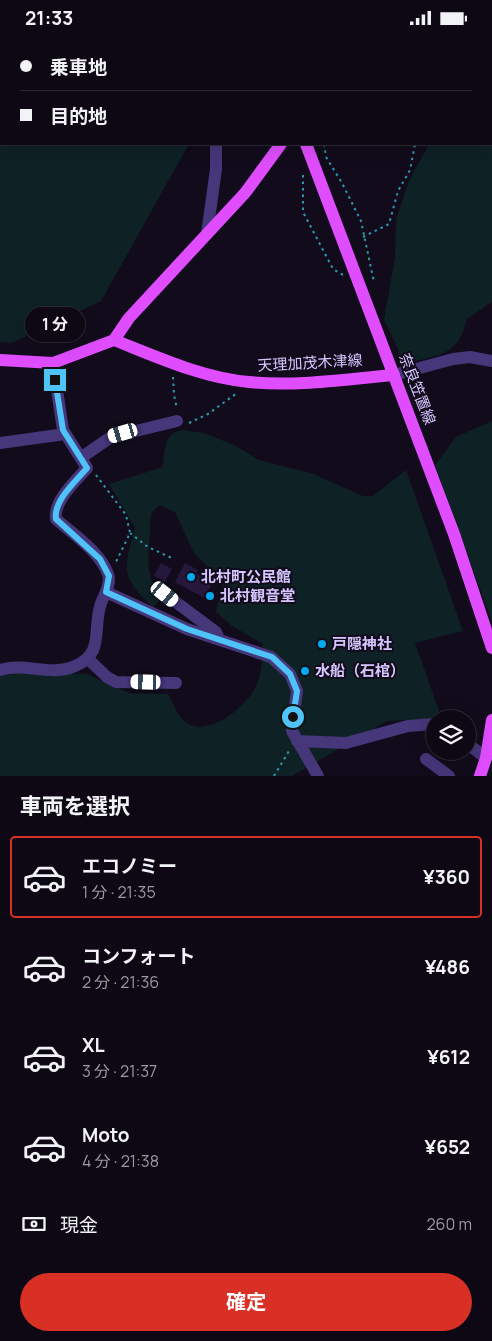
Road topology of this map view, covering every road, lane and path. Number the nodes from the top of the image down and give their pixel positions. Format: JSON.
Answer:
{"nodes":[{"id":1,"x":216,"y":145,"type":"edge"},
{"id":2,"x":280,"y":145,"type":"edge"},
{"id":3,"x":306,"y":145,"type":"edge"},
{"id":4,"x":415,"y":145,"type":"edge"},
{"id":5,"x":326,"y":157,"type":"dead end"},
{"id":6,"x":304,"y":175,"type":"dead end"},
{"id":7,"x":207,"y":234,"type":"junction"},
{"id":8,"x":363,"y":237,"type":"junction"},
{"id":9,"x":374,"y":282,"type":"dead end"},
{"id":10,"x":360,"y":285,"type":"junction"},
{"id":11,"x":114,"y":340,"type":"junction"},
{"id":12,"x":0,"y":360,"type":"edge"},
{"id":13,"x":492,"y":361,"type":"edge"},
{"id":14,"x":52,"y":363,"type":"junction"},
{"id":15,"x":173,"y":363,"type":"junction"},
{"id":16,"x":394,"y":375,"type":"junction"},
{"id":17,"x":248,"y":383,"type":"junction"},
{"id":18,"x":181,"y":422,"type":"junction"},
{"id":19,"x":65,"y":434,"type":"junction"},
{"id":20,"x":0,"y":443,"type":"edge"},
{"id":21,"x":84,"y":463,"type":"junction"},
{"id":22,"x":130,"y":533,"type":"junction"},
{"id":23,"x":174,"y":559,"type":"dead end"},
{"id":24,"x":109,"y":576,"type":"junction"},
{"id":25,"x":106,"y":592,"type":"junction"},
{"id":26,"x":165,"y":594,"type":"dead end"},
{"id":27,"x":219,"y":639,"type":"junction"},
{"id":28,"x":492,"y":648,"type":"edge"},
{"id":29,"x":88,"y":659,"type":"junction"},
{"id":30,"x":0,"y":670,"type":"edge"},
{"id":31,"x":176,"y":683,"type":"dead end"},
{"id":32,"x":492,"y":720,"type":"edge"},
{"id":33,"x":426,"y":725,"type":"edge"},
{"id":34,"x":297,"y":741,"type":"junction"},
{"id":35,"x":476,"y":750,"type":"edge"},
{"id":36,"x":486,"y":758,"type":"junction"},
{"id":37,"x":427,"y":760,"type":"edge"},
{"id":38,"x":274,"y":776,"type":"edge"},
{"id":39,"x":318,"y":776,"type":"edge"},
{"id":40,"x":449,"y":776,"type":"edge"},
{"id":41,"x":480,"y":776,"type":"edge"}],
"edges":[{"from":1,"to":7,"type":"street"},
{"from":2,"to":7,"type":"main road"},
{"from":3,"to":10,"type":"main road","name":"奈良笠置線"},
{"from":4,"to":8,"type":"path"},
{"from":5,"to":8,"type":"path"},
{"from":6,"to":10,"type":"path"},
{"from":7,"to":11,"type":"main road"},
{"from":8,"to":9,"type":"path"},
{"from":10,"to":16,"type":"main road","name":"奈良笠置線"},
{"from":11,"to":14,"type":"main road"},
{"from":11,"to":15,"type":"main road","name":"天理加茂木津線"},
{"from":12,"to":14,"type":"main road"},
{"from":13,"to":16,"type":"street"},
{"from":14,"to":19,"type":"street"},
{"from":15,"to":17,"type":"main road","name":"天理加茂木津線"},
{"from":15,"to":18,"type":"path"},
{"from":16,"to":17,"type":"main road","name":"天理加茂木津線"},
{"from":16,"to":28,"type":"main road","name":"奈良笠置線"},
{"from":17,"to":18,"type":"path"},
{"from":18,"to":21,"type":"street"},
{"from":19,"to":20,"type":"street"},
{"from":19,"to":21,"type":"street"},
{"from":21,"to":22,"type":"path"},
{"from":21,"to":24,"type":"street"},
{"from":22,"to":23,"type":"path"},
{"from":22,"to":24,"type":"path"},
{"from":24,"to":25,"type":"street"},
{"from":25,"to":27,"type":"street"},
{"from":25,"to":29,"type":"street"},
{"from":26,"to":27,"type":"street"},
{"from":27,"to":34,"type":"street"},
{"from":29,"to":30,"type":"street"},
{"from":29,"to":31,"type":"street"},
{"from":32,"to":36,"type":"main road"},
{"from":33,"to":34,"type":"street"},
{"from":34,"to":38,"type":"path"},
{"from":34,"to":39,"type":"street"},
{"from":35,"to":36,"type":"street"},
{"from":36,"to":41,"type":"main road"},
{"from":37,"to":40,"type":"street"}]}
